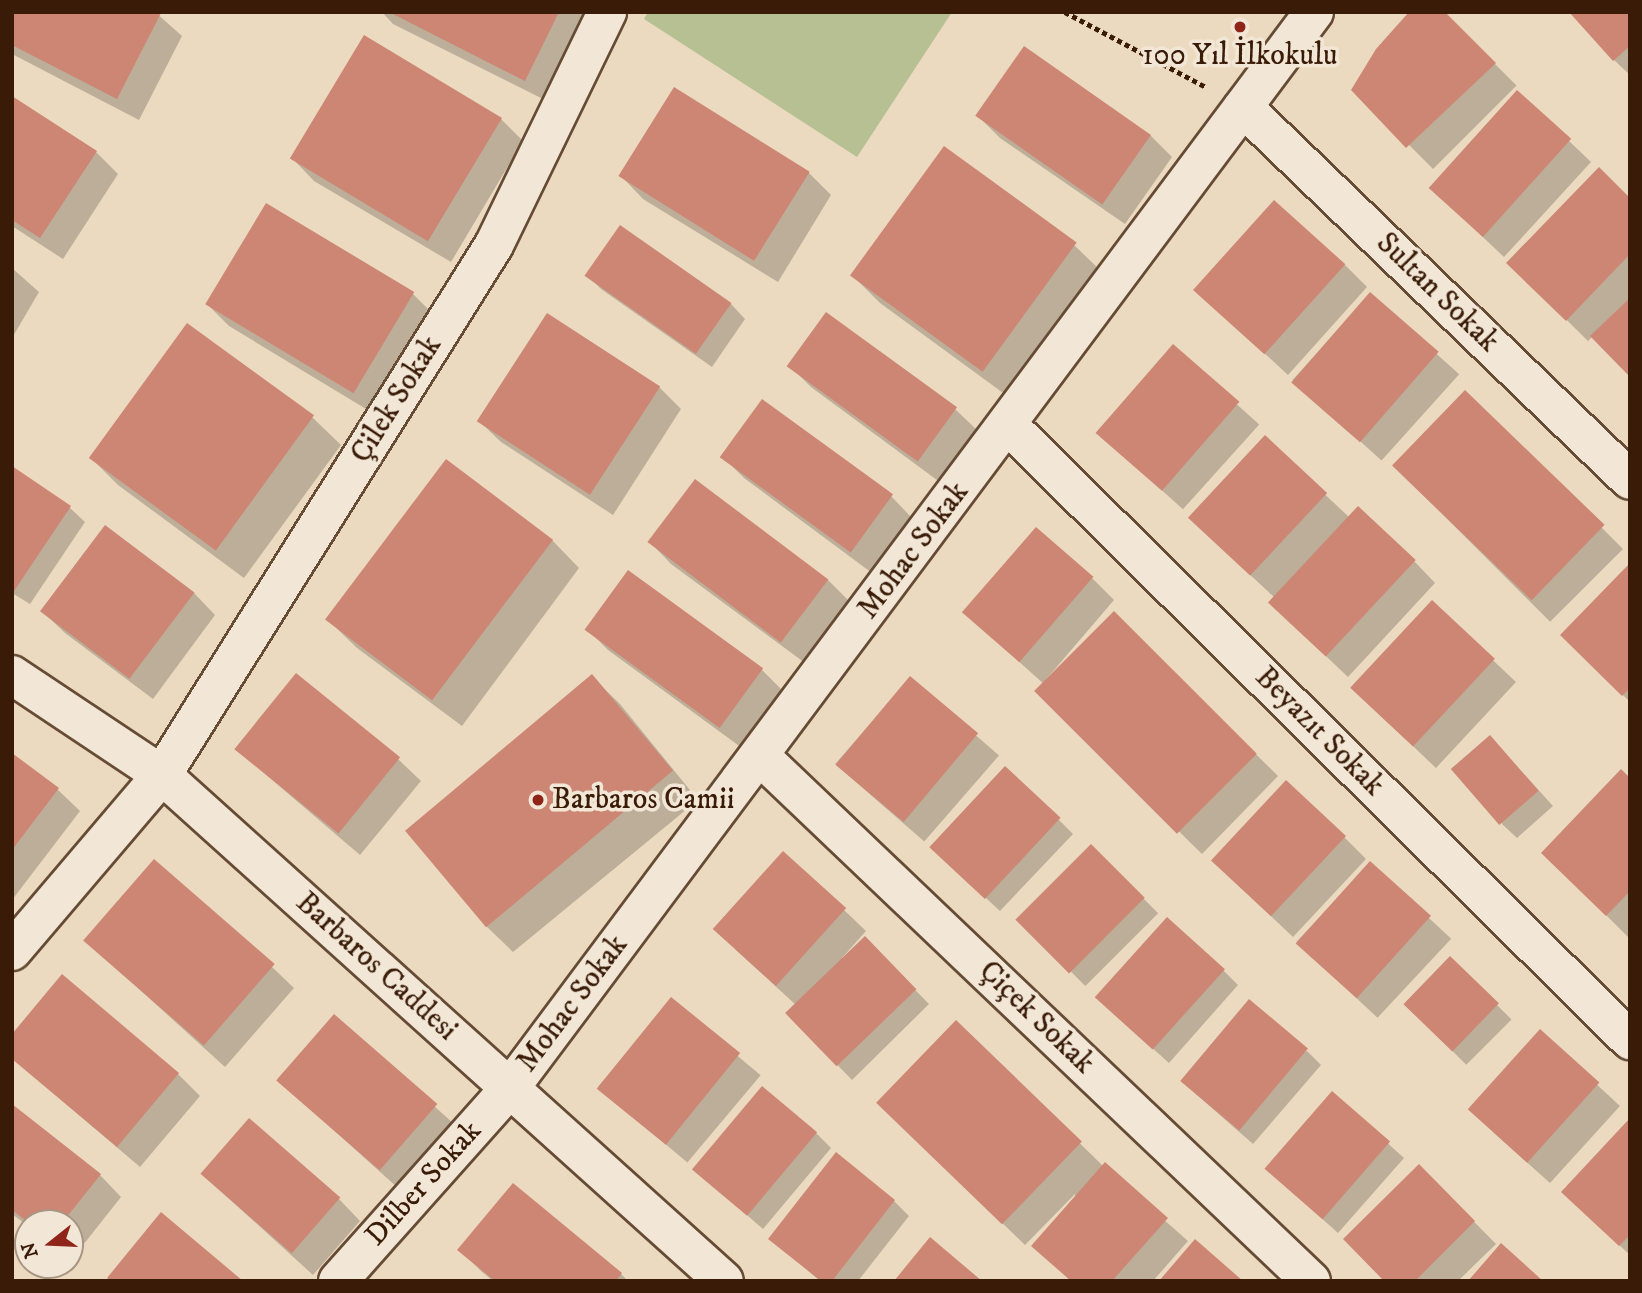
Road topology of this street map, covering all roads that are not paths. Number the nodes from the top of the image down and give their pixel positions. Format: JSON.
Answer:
{"nodes":[{"id":1,"x":607,"y":12,"type":"edge"},
{"id":2,"x":1314,"y":12,"type":"edge"},
{"id":3,"x":1244,"y":107,"type":"junction"},
{"id":4,"x":1008,"y":425,"type":"junction"},
{"id":5,"x":1630,"y":480,"type":"edge"},
{"id":6,"x":12,"y":675,"type":"edge"},
{"id":7,"x":761,"y":756,"type":"junction"},
{"id":8,"x":162,"y":775,"type":"junction"},
{"id":9,"x":12,"y":951,"type":"edge"},
{"id":10,"x":1630,"y":1040,"type":"edge"},
{"id":11,"x":510,"y":1087,"type":"junction"},
{"id":12,"x":338,"y":1281,"type":"edge"},
{"id":13,"x":724,"y":1281,"type":"edge"},
{"id":14,"x":1311,"y":1281,"type":"edge"}],
"edges":[{"from":1,"to":8,"type":"street","name":"Çilek Sokak"},
{"from":2,"to":3,"type":"street","name":"Mohac Sokak"},
{"from":3,"to":4,"type":"street","name":"Mohac Sokak"},
{"from":3,"to":5,"type":"street","name":"Sultan Sokak"},
{"from":4,"to":7,"type":"street","name":"Mohac Sokak"},
{"from":4,"to":10,"type":"street","name":"Beyazıt Sokak"},
{"from":6,"to":8,"type":"street","name":"Barbaros Caddesi"},
{"from":7,"to":11,"type":"street","name":"Mohac Sokak"},
{"from":7,"to":14,"type":"street","name":"Çiçek Sokak"},
{"from":8,"to":9,"type":"street","name":"Çilek Sokak"},
{"from":8,"to":11,"type":"street","name":"Barbaros Caddesi"},
{"from":11,"to":12,"type":"street","name":"Dilber Sokak"},
{"from":11,"to":13,"type":"street","name":"Barbaros Caddesi"}]}
